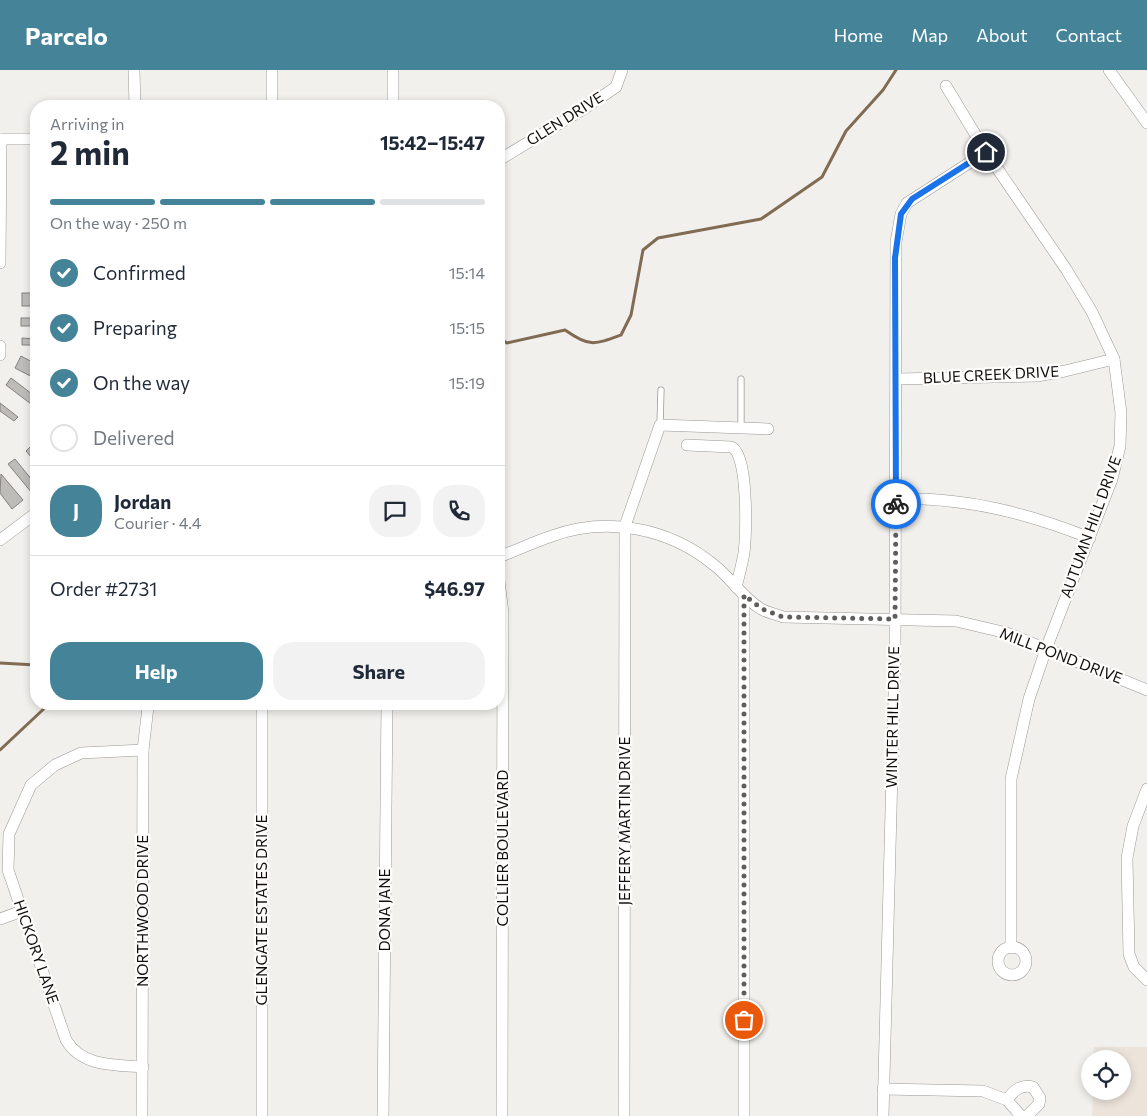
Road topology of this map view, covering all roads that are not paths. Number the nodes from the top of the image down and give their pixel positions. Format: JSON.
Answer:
{"nodes":[{"id":1,"x":134,"y":70,"type":"edge"},
{"id":2,"x":272,"y":70,"type":"edge"},
{"id":3,"x":393,"y":70,"type":"edge"},
{"id":4,"x":622,"y":70,"type":"edge"},
{"id":5,"x":1110,"y":70,"type":"edge"},
{"id":6,"x":946,"y":86,"type":"dead end"},
{"id":7,"x":135,"y":100,"type":"edge"},
{"id":8,"x":272,"y":100,"type":"edge"},
{"id":9,"x":393,"y":100,"type":"edge"},
{"id":10,"x":1147,"y":123,"type":"edge"},
{"id":11,"x":1,"y":139,"type":"edge"},
{"id":12,"x":30,"y":139,"type":"edge"},
{"id":13,"x":986,"y":152,"type":"junction"},
{"id":14,"x":505,"y":156,"type":"edge"},
{"id":15,"x":0,"y":263,"type":"edge"},
{"id":16,"x":0,"y":346,"type":"edge"},
{"id":17,"x":0,"y":355,"type":"edge"},
{"id":18,"x":1114,"y":359,"type":"junction"},
{"id":19,"x":741,"y":379,"type":"dead end"},
{"id":20,"x":897,"y":379,"type":"junction"},
{"id":21,"x":661,"y":390,"type":"dead end"},
{"id":22,"x":660,"y":425,"type":"junction"},
{"id":23,"x":742,"y":428,"type":"junction"},
{"id":24,"x":768,"y":428,"type":"dead end"},
{"id":25,"x":687,"y":445,"type":"dead end"},
{"id":26,"x":896,"y":499,"type":"junction"},
{"id":27,"x":30,"y":518,"type":"edge"},
{"id":28,"x":625,"y":526,"type":"junction"},
{"id":29,"x":1090,"y":538,"type":"junction"},
{"id":30,"x":0,"y":540,"type":"edge"},
{"id":31,"x":505,"y":555,"type":"edge"},
{"id":32,"x":740,"y":591,"type":"junction"},
{"id":33,"x":895,"y":619,"type":"junction"},
{"id":34,"x":1046,"y":648,"type":"junction"},
{"id":35,"x":1147,"y":690,"type":"edge"},
{"id":36,"x":148,"y":710,"type":"edge"},
{"id":37,"x":262,"y":710,"type":"edge"},
{"id":38,"x":387,"y":710,"type":"edge"},
{"id":39,"x":501,"y":710,"type":"edge"},
{"id":40,"x":143,"y":750,"type":"junction"},
{"id":41,"x":1147,"y":789,"type":"edge"},
{"id":42,"x":22,"y":911,"type":"junction"},
{"id":43,"x":0,"y":919,"type":"edge"},
{"id":44,"x":1011,"y":948,"type":"dead end"},
{"id":45,"x":1147,"y":980,"type":"edge"},
{"id":46,"x":143,"y":1067,"type":"junction"},
{"id":47,"x":883,"y":1089,"type":"junction"},
{"id":48,"x":1007,"y":1100,"type":"junction"},
{"id":49,"x":142,"y":1116,"type":"edge"},
{"id":50,"x":262,"y":1116,"type":"edge"},
{"id":51,"x":383,"y":1116,"type":"edge"},
{"id":52,"x":502,"y":1116,"type":"edge"},
{"id":53,"x":624,"y":1116,"type":"edge"},
{"id":54,"x":744,"y":1116,"type":"edge"},
{"id":55,"x":882,"y":1116,"type":"edge"},
{"id":56,"x":1021,"y":1116,"type":"edge"},
{"id":57,"x":1026,"y":1116,"type":"edge"}],
"edges":[{"from":1,"to":7,"type":"street"},
{"from":2,"to":8,"type":"street"},
{"from":3,"to":9,"type":"street"},
{"from":4,"to":14,"type":"street","name":"GLEN DRIVE"},
{"from":5,"to":10,"type":"street"},
{"from":6,"to":13,"type":"street","name":"AUTUMN HILL DRIVE"},
{"from":11,"to":12,"type":"street"},
{"from":11,"to":15,"type":"street"},
{"from":13,"to":18,"type":"street","name":"AUTUMN HILL DRIVE"},
{"from":13,"to":20,"type":"street","name":"WINTER HILL DRIVE"},
{"from":16,"to":17,"type":"street"},
{"from":18,"to":20,"type":"street","name":"BLUE CREEK DRIVE"},
{"from":18,"to":29,"type":"street","name":"AUTUMN HILL DRIVE"},
{"from":19,"to":23,"type":"lane"},
{"from":20,"to":26,"type":"street","name":"WINTER HILL DRIVE"},
{"from":21,"to":22,"type":"lane"},
{"from":22,"to":23,"type":"street"},
{"from":22,"to":28,"type":"street","name":"JEFFERY MARTIN DRIVE"},
{"from":23,"to":24,"type":"street"},
{"from":25,"to":32,"type":"street"},
{"from":26,"to":29,"type":"street"},
{"from":26,"to":33,"type":"street","name":"WINTER HILL DRIVE"},
{"from":27,"to":30,"type":"street"},
{"from":28,"to":31,"type":"street","name":"MILL POND DRIVE"},
{"from":28,"to":32,"type":"street","name":"MILL POND DRIVE"},
{"from":28,"to":53,"type":"street","name":"JEFFERY MARTIN DRIVE"},
{"from":29,"to":34,"type":"street","name":"AUTUMN HILL DRIVE"},
{"from":32,"to":33,"type":"street","name":"MILL POND DRIVE"},
{"from":32,"to":54,"type":"street"},
{"from":33,"to":34,"type":"street","name":"MILL POND DRIVE"},
{"from":33,"to":47,"type":"street","name":"WINTER HILL DRIVE"},
{"from":34,"to":35,"type":"street","name":"MILL POND DRIVE"},
{"from":34,"to":44,"type":"street","name":"AUTUMN HILL DRIVE"},
{"from":36,"to":40,"type":"street","name":"NORTHWOOD DRIVE"},
{"from":37,"to":50,"type":"street","name":"GLENGATE ESTATES DRIVE"},
{"from":38,"to":51,"type":"street","name":"DONA JANE"},
{"from":39,"to":52,"type":"street","name":"COLLIER BOULEVARD"},
{"from":40,"to":42,"type":"street","name":"HICKORY LANE"},
{"from":40,"to":46,"type":"street","name":"NORTHWOOD DRIVE"},
{"from":41,"to":45,"type":"street"},
{"from":42,"to":43,"type":"street"},
{"from":42,"to":46,"type":"street","name":"HICKORY LANE"},
{"from":46,"to":49,"type":"street","name":"NORTHWOOD DRIVE"},
{"from":47,"to":48,"type":"street"},
{"from":47,"to":55,"type":"street","name":"WINTER HILL DRIVE"},
{"from":48,"to":56,"type":"street"},
{"from":48,"to":57,"type":"street"}]}
